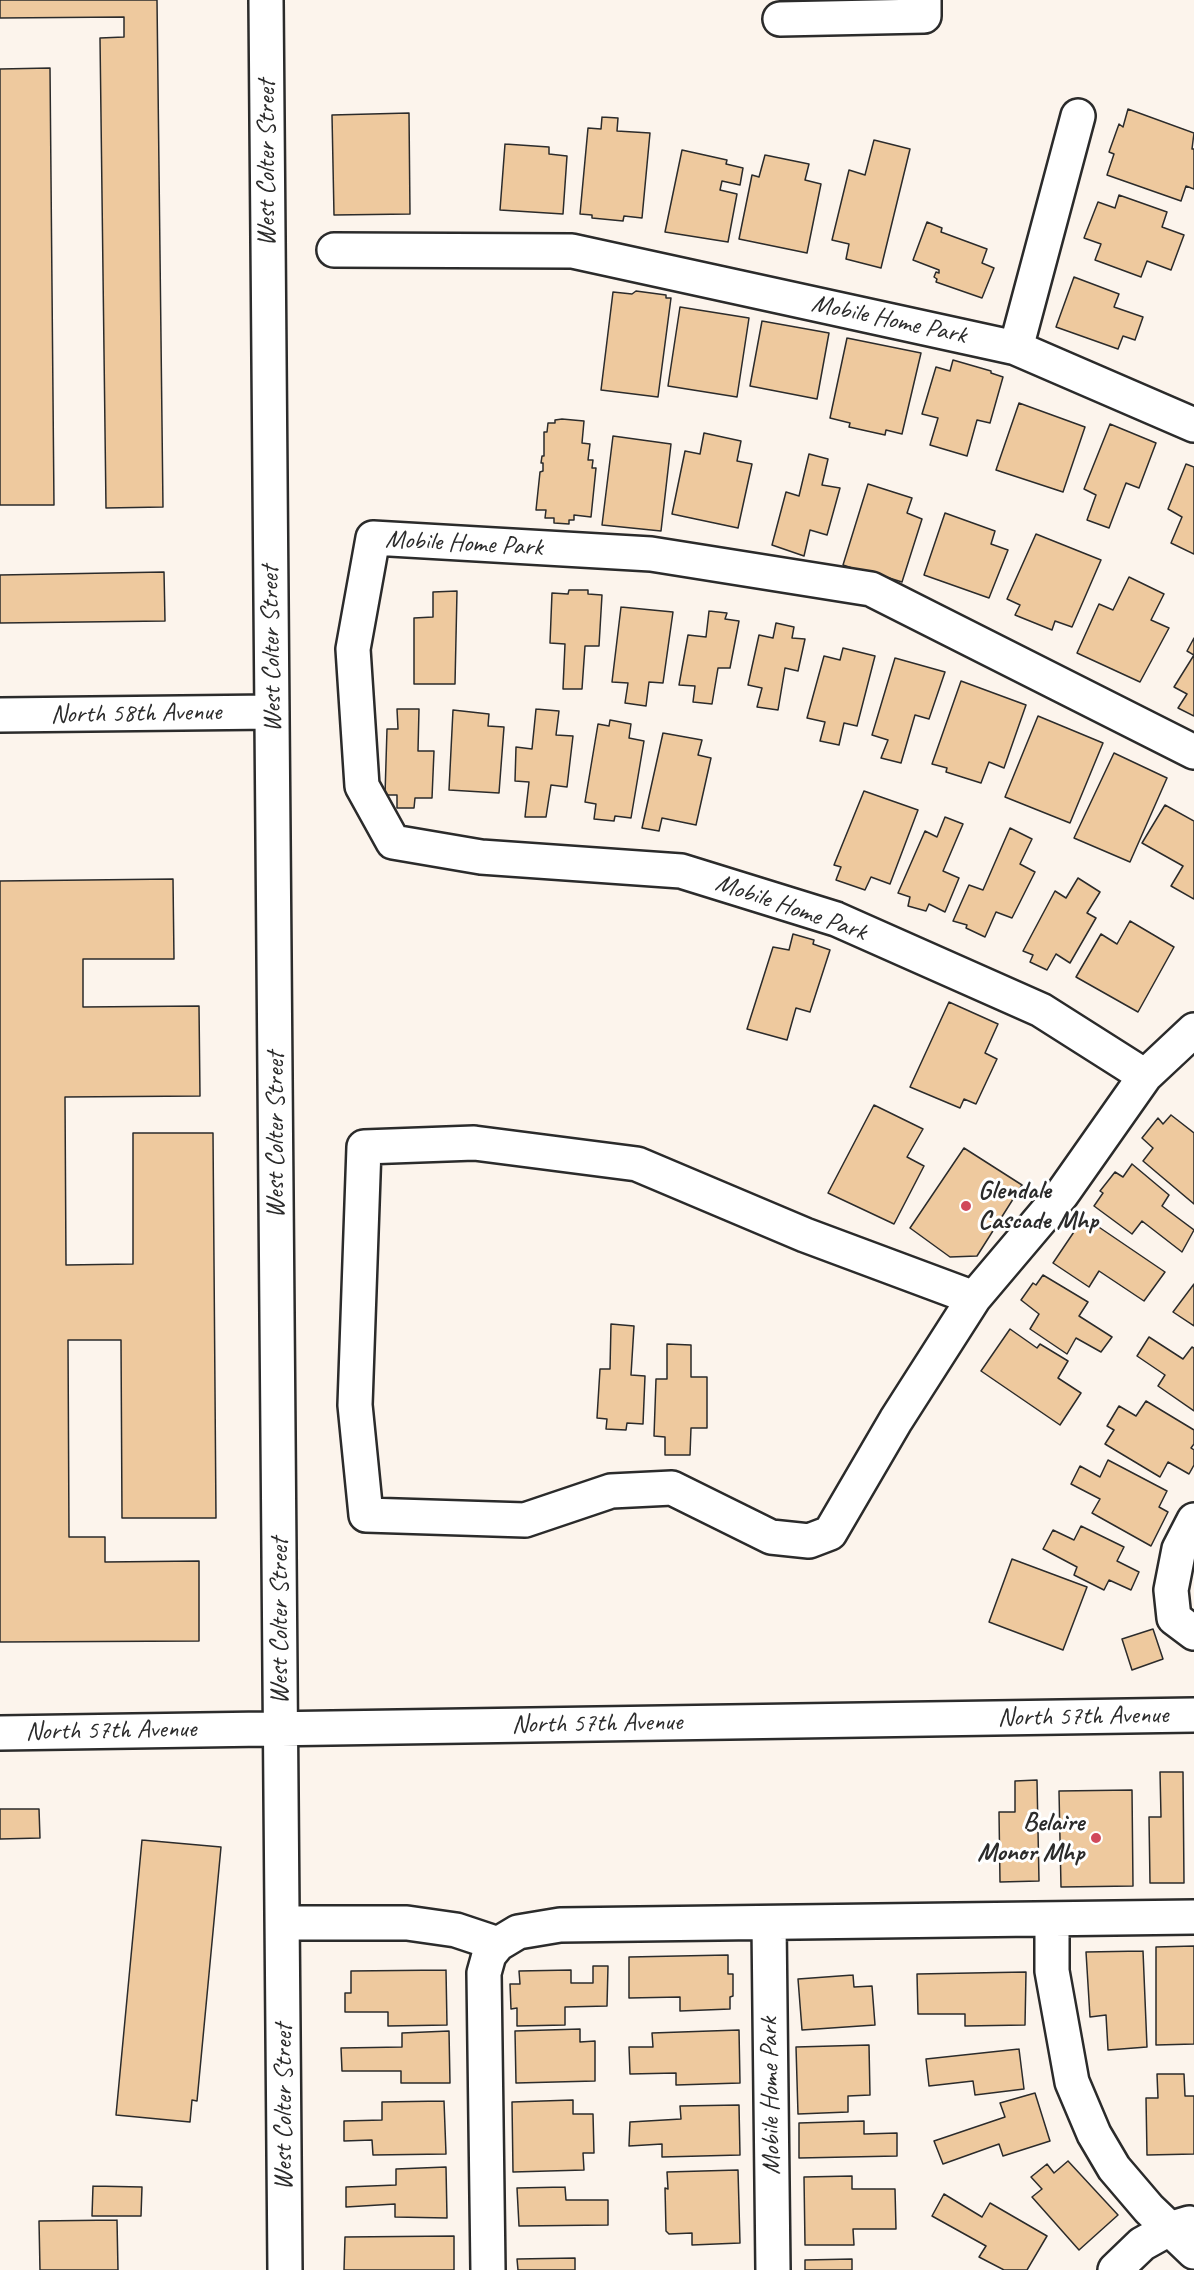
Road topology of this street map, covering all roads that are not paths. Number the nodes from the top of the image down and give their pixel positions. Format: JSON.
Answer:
{"nodes":[{"id":1,"x":266,"y":0,"type":"edge"},
{"id":2,"x":924,"y":0,"type":"edge"},
{"id":3,"x":780,"y":19,"type":"dead end"},
{"id":4,"x":1078,"y":116,"type":"dead end"},
{"id":5,"x":334,"y":250,"type":"dead end"},
{"id":6,"x":1016,"y":348,"type":"junction"},
{"id":7,"x":1194,"y":425,"type":"edge"},
{"id":8,"x":272,"y":712,"type":"junction"},
{"id":9,"x":0,"y":715,"type":"edge"},
{"id":10,"x":1194,"y":752,"type":"edge"},
{"id":11,"x":1194,"y":1030,"type":"edge"},
{"id":12,"x":1145,"y":1076,"type":"junction"},
{"id":13,"x":974,"y":1298,"type":"junction"},
{"id":14,"x":1194,"y":1520,"type":"edge"},
{"id":15,"x":1194,"y":1633,"type":"edge"},
{"id":16,"x":1194,"y":1716,"type":"edge"},
{"id":17,"x":281,"y":1729,"type":"junction"},
{"id":18,"x":0,"y":1733,"type":"edge"},
{"id":19,"x":1194,"y":1917,"type":"edge"},
{"id":20,"x":1052,"y":1919,"type":"junction"},
{"id":21,"x":283,"y":1923,"type":"junction"},
{"id":22,"x":769,"y":1923,"type":"junction"},
{"id":23,"x":498,"y":1944,"type":"junction"},
{"id":24,"x":1182,"y":2225,"type":"edge"},
{"id":25,"x":1194,"y":2252,"type":"edge"},
{"id":26,"x":285,"y":2270,"type":"edge"},
{"id":27,"x":488,"y":2270,"type":"edge"},
{"id":28,"x":772,"y":2270,"type":"edge"},
{"id":29,"x":1115,"y":2270,"type":"edge"}],
"edges":[{"from":1,"to":8,"type":"street","name":"West Colter Street"},
{"from":2,"to":3,"type":"street"},
{"from":4,"to":6,"type":"street"},
{"from":5,"to":6,"type":"street","name":"Mobile Home Park"},
{"from":6,"to":7,"type":"street","name":"Mobile Home Park"},
{"from":8,"to":9,"type":"street","name":"North 58th Avenue"},
{"from":8,"to":17,"type":"street","name":"West Colter Street"},
{"from":10,"to":12,"type":"street","name":"Mobile Home Park"},
{"from":11,"to":12,"type":"street"},
{"from":12,"to":13,"type":"street"},
{"from":13,"to":13,"type":"street"},
{"from":14,"to":15,"type":"street"},
{"from":16,"to":17,"type":"street","name":"North 57th Avenue"},
{"from":17,"to":18,"type":"street","name":"North 57th Avenue"},
{"from":17,"to":21,"type":"street","name":"West Colter Street"},
{"from":19,"to":20,"type":"street"},
{"from":20,"to":22,"type":"street"},
{"from":20,"to":24,"type":"street"},
{"from":21,"to":23,"type":"street"},
{"from":21,"to":26,"type":"street","name":"West Colter Street"},
{"from":22,"to":23,"type":"street"},
{"from":22,"to":28,"type":"street","name":"Mobile Home Park"},
{"from":23,"to":27,"type":"street"},
{"from":24,"to":25,"type":"street"},
{"from":24,"to":29,"type":"street"}]}
